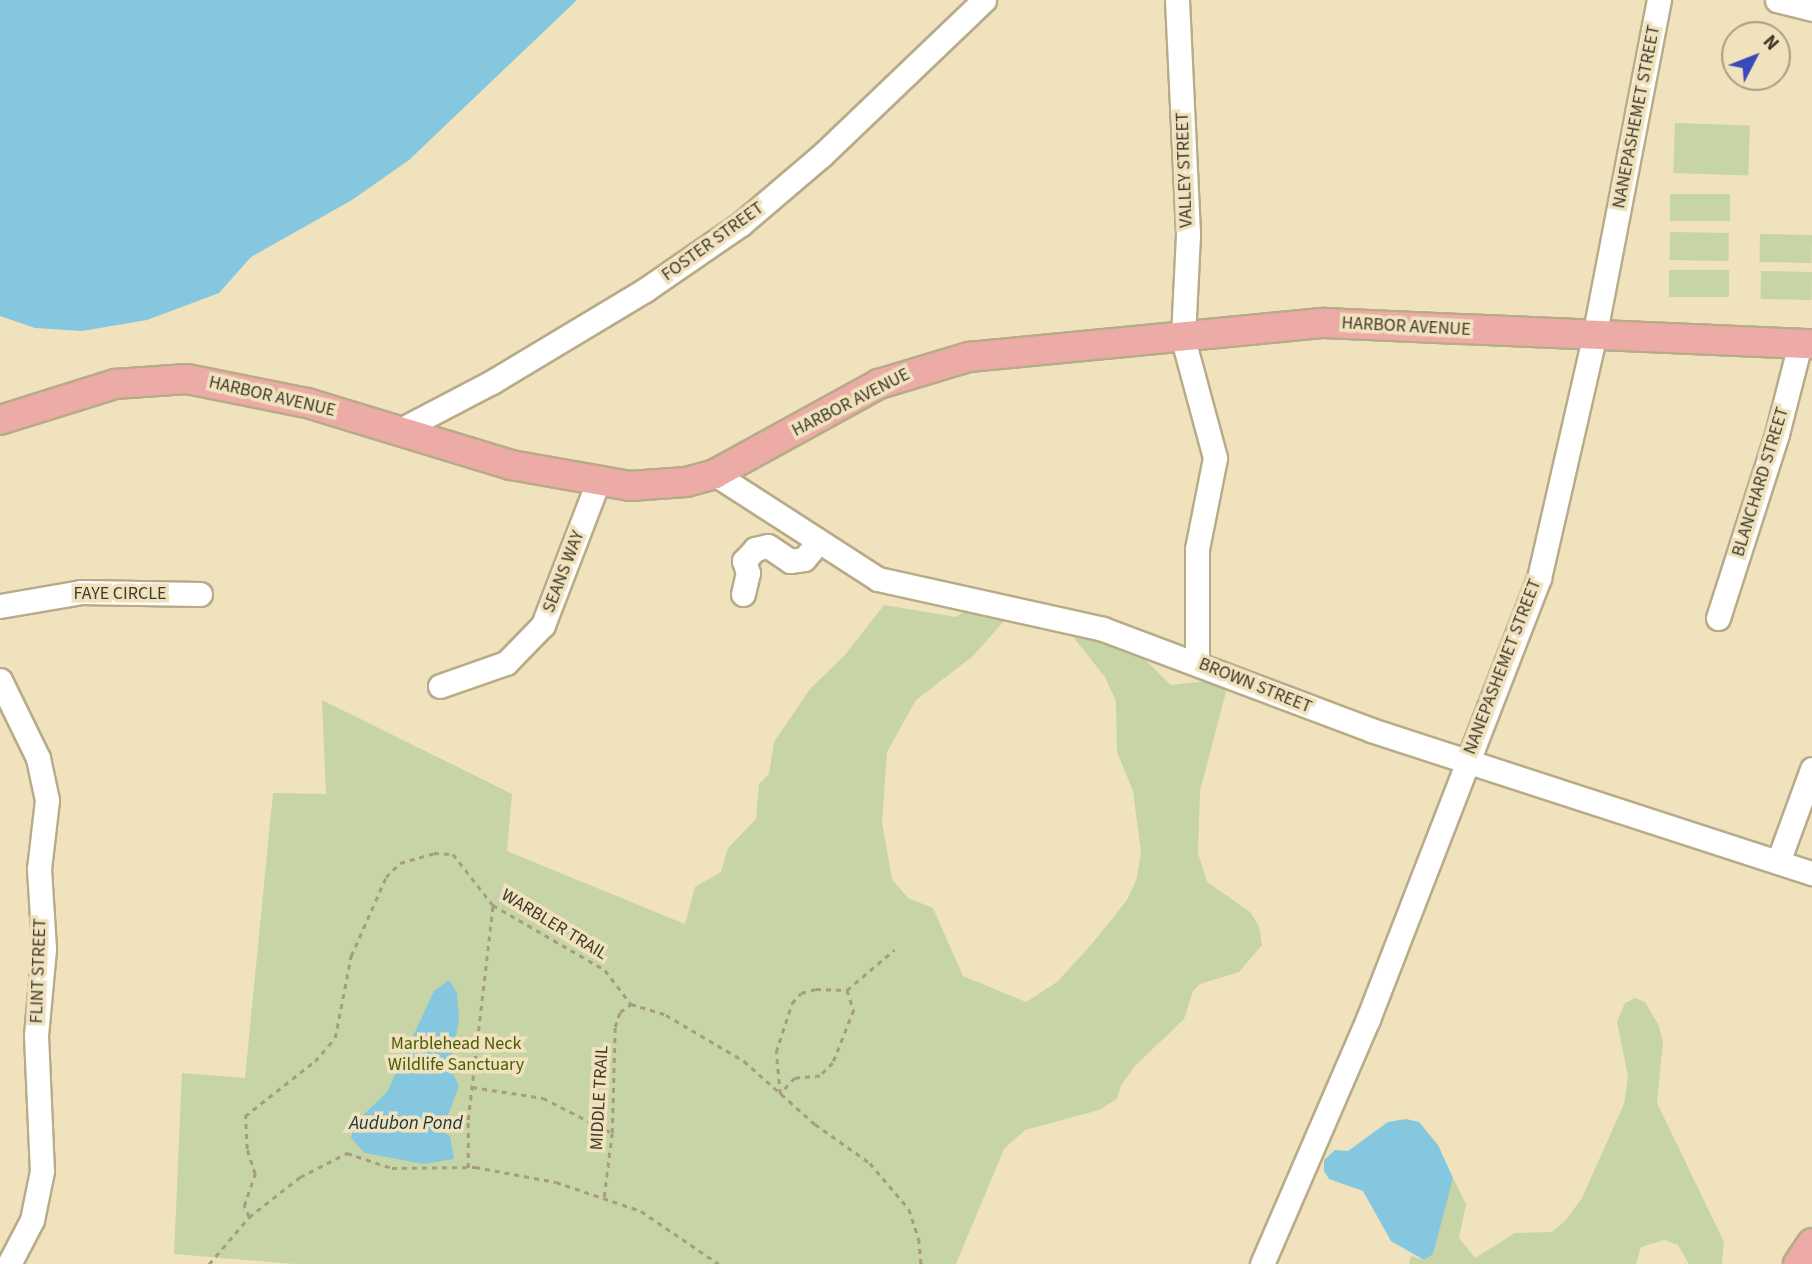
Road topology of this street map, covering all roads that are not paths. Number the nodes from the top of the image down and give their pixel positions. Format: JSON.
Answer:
{"nodes":[{"id":1,"x":1177,"y":0,"type":"edge"},
{"id":2,"x":1659,"y":0,"type":"edge"},
{"id":3,"x":1777,"y":0,"type":"edge"},
{"id":4,"x":973,"y":4,"type":"edge"},
{"id":5,"x":1812,"y":9,"type":"edge"},
{"id":6,"x":1594,"y":337,"type":"junction"},
{"id":7,"x":1183,"y":339,"type":"junction"},
{"id":8,"x":1806,"y":344,"type":"edge"},
{"id":9,"x":0,"y":420,"type":"edge"},
{"id":10,"x":402,"y":429,"type":"junction"},
{"id":11,"x":715,"y":474,"type":"junction"},
{"id":12,"x":598,"y":482,"type":"junction"},
{"id":13,"x":819,"y":541,"type":"junction"},
{"id":14,"x":200,"y":594,"type":"dead end"},
{"id":15,"x":743,"y":594,"type":"dead end"},
{"id":16,"x":0,"y":606,"type":"edge"},
{"id":17,"x":1718,"y":618,"type":"dead end"},
{"id":18,"x":1197,"y":662,"type":"junction"},
{"id":19,"x":0,"y":680,"type":"edge"},
{"id":20,"x":440,"y":685,"type":"dead end"},
{"id":21,"x":1466,"y":760,"type":"junction"},
{"id":22,"x":1812,"y":769,"type":"edge"},
{"id":23,"x":1778,"y":862,"type":"junction"},
{"id":24,"x":1812,"y":873,"type":"edge"},
{"id":25,"x":1812,"y":1243,"type":"edge"},
{"id":26,"x":9,"y":1264,"type":"edge"},
{"id":27,"x":1262,"y":1264,"type":"edge"},
{"id":28,"x":1798,"y":1264,"type":"edge"}],
"edges":[{"from":1,"to":7,"type":"street","name":"VALLEY STREET"},
{"from":2,"to":6,"type":"street","name":"NANEPASHEMET STREET"},
{"from":3,"to":5,"type":"street"},
{"from":4,"to":10,"type":"street","name":"FOSTER STREET"},
{"from":6,"to":7,"type":"main road","name":"HARBOR AVENUE"},
{"from":6,"to":8,"type":"main road","name":"HARBOR AVENUE"},
{"from":6,"to":21,"type":"street","name":"NANEPASHEMET STREET"},
{"from":7,"to":11,"type":"main road","name":"HARBOR AVENUE"},
{"from":7,"to":18,"type":"street","name":"VALLEY STREET"},
{"from":8,"to":17,"type":"street","name":"BLANCHARD STREET"},
{"from":9,"to":10,"type":"main road","name":"HARBOR AVENUE"},
{"from":10,"to":12,"type":"main road","name":"HARBOR AVENUE"},
{"from":11,"to":12,"type":"main road","name":"HARBOR AVENUE"},
{"from":11,"to":13,"type":"street","name":"BROWN STREET"},
{"from":12,"to":20,"type":"street","name":"SEANS WAY"},
{"from":13,"to":15,"type":"street"},
{"from":13,"to":18,"type":"street","name":"BROWN STREET"},
{"from":14,"to":16,"type":"street","name":"FAYE CIRCLE"},
{"from":18,"to":21,"type":"street","name":"BROWN STREET"},
{"from":19,"to":26,"type":"street","name":"FLINT STREET"},
{"from":21,"to":23,"type":"street","name":"BROWN STREET"},
{"from":21,"to":27,"type":"street","name":"NANEPASHEMET STREET"},
{"from":22,"to":23,"type":"street"},
{"from":23,"to":24,"type":"street","name":"BROWN STREET"},
{"from":25,"to":28,"type":"main road"}]}
